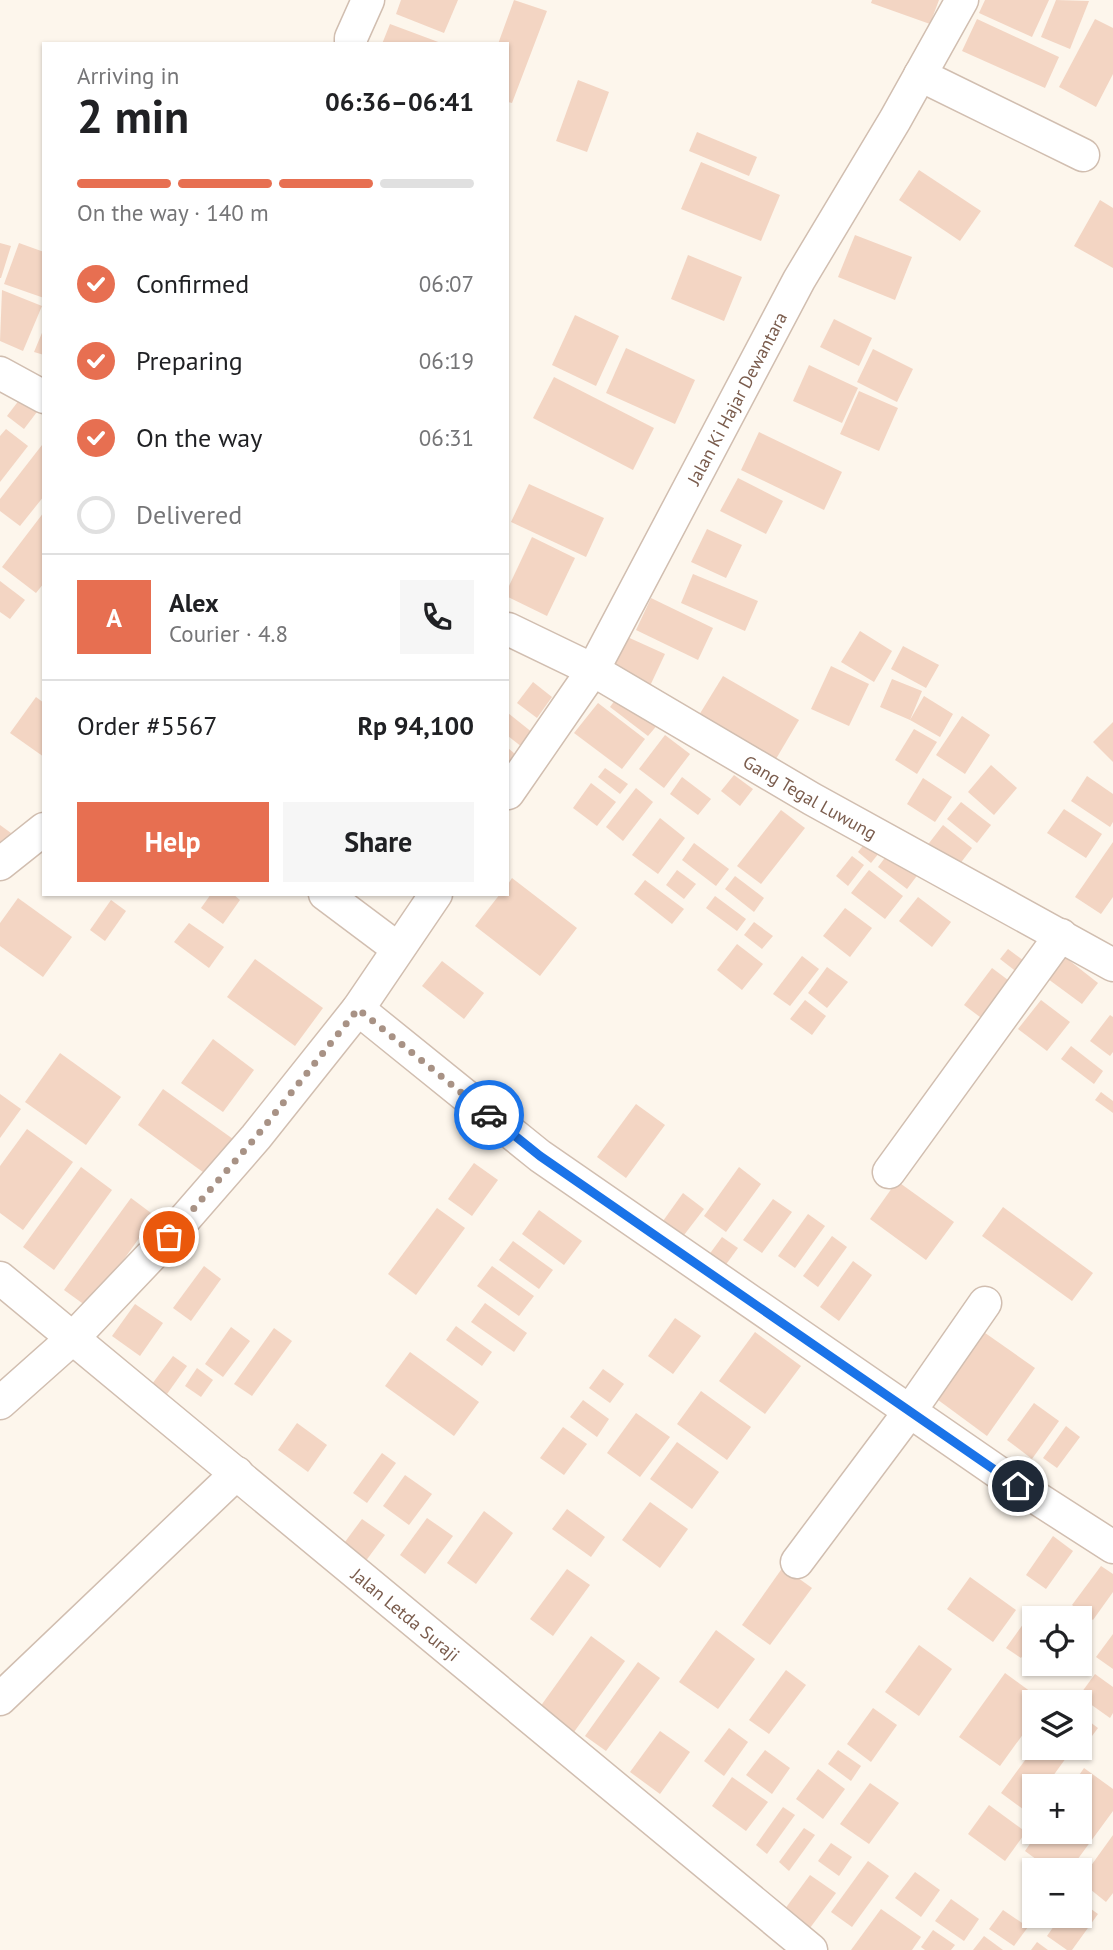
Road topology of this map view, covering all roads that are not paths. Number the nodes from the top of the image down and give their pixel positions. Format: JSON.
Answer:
{"nodes":[{"id":1,"x":368,"y":0,"type":"edge"},
{"id":2,"x":962,"y":0,"type":"edge"},
{"id":3,"x":351,"y":42,"type":"edge"},
{"id":4,"x":920,"y":75,"type":"junction"},
{"id":5,"x":1083,"y":155,"type":"dead end"},
{"id":6,"x":0,"y":373,"type":"edge"},
{"id":7,"x":42,"y":396,"type":"edge"},
{"id":8,"x":509,"y":629,"type":"edge"},
{"id":9,"x":593,"y":670,"type":"junction"},
{"id":10,"x":509,"y":792,"type":"edge"},
{"id":11,"x":42,"y":831,"type":"edge"},
{"id":12,"x":0,"y":864,"type":"edge"},
{"id":13,"x":328,"y":896,"type":"edge"},
{"id":14,"x":435,"y":896,"type":"edge"},
{"id":15,"x":1061,"y":935,"type":"junction"},
{"id":16,"x":397,"y":948,"type":"junction"},
{"id":17,"x":1113,"y":965,"type":"edge"},
{"id":18,"x":358,"y":1009,"type":"junction"},
{"id":19,"x":889,"y":1172,"type":"dead end"},
{"id":20,"x":0,"y":1278,"type":"edge"},
{"id":21,"x":985,"y":1303,"type":"dead end"},
{"id":22,"x":73,"y":1338,"type":"junction"},
{"id":23,"x":0,"y":1403,"type":"edge"},
{"id":24,"x":910,"y":1411,"type":"junction"},
{"id":25,"x":237,"y":1473,"type":"junction"},
{"id":26,"x":1113,"y":1547,"type":"edge"},
{"id":27,"x":797,"y":1562,"type":"dead end"},
{"id":28,"x":0,"y":1699,"type":"edge"},
{"id":29,"x":810,"y":1950,"type":"edge"}],
"edges":[{"from":1,"to":3,"type":"street"},
{"from":2,"to":4,"type":"street","name":"Jalan Ki Hajar Dewantara"},
{"from":4,"to":5,"type":"street"},
{"from":4,"to":9,"type":"street","name":"Jalan Ki Hajar Dewantara"},
{"from":6,"to":7,"type":"street"},
{"from":8,"to":9,"type":"street","name":"Gang Tegal Luwung"},
{"from":9,"to":10,"type":"street","name":"Jalan Ki Hajar Dewantara"},
{"from":9,"to":15,"type":"street","name":"Gang Tegal Luwung"},
{"from":11,"to":12,"type":"street"},
{"from":13,"to":16,"type":"street"},
{"from":14,"to":16,"type":"street"},
{"from":15,"to":17,"type":"street","name":"Gang Tegal Luwung"},
{"from":15,"to":19,"type":"street"},
{"from":16,"to":18,"type":"street"},
{"from":18,"to":22,"type":"street"},
{"from":18,"to":24,"type":"street"},
{"from":20,"to":22,"type":"street","name":"Jalan Letda Suraji"},
{"from":21,"to":24,"type":"street"},
{"from":22,"to":23,"type":"street"},
{"from":22,"to":25,"type":"street","name":"Jalan Letda Suraji"},
{"from":24,"to":26,"type":"street"},
{"from":24,"to":27,"type":"street"},
{"from":25,"to":28,"type":"street"},
{"from":25,"to":29,"type":"street","name":"Jalan Letda Suraji"}]}
